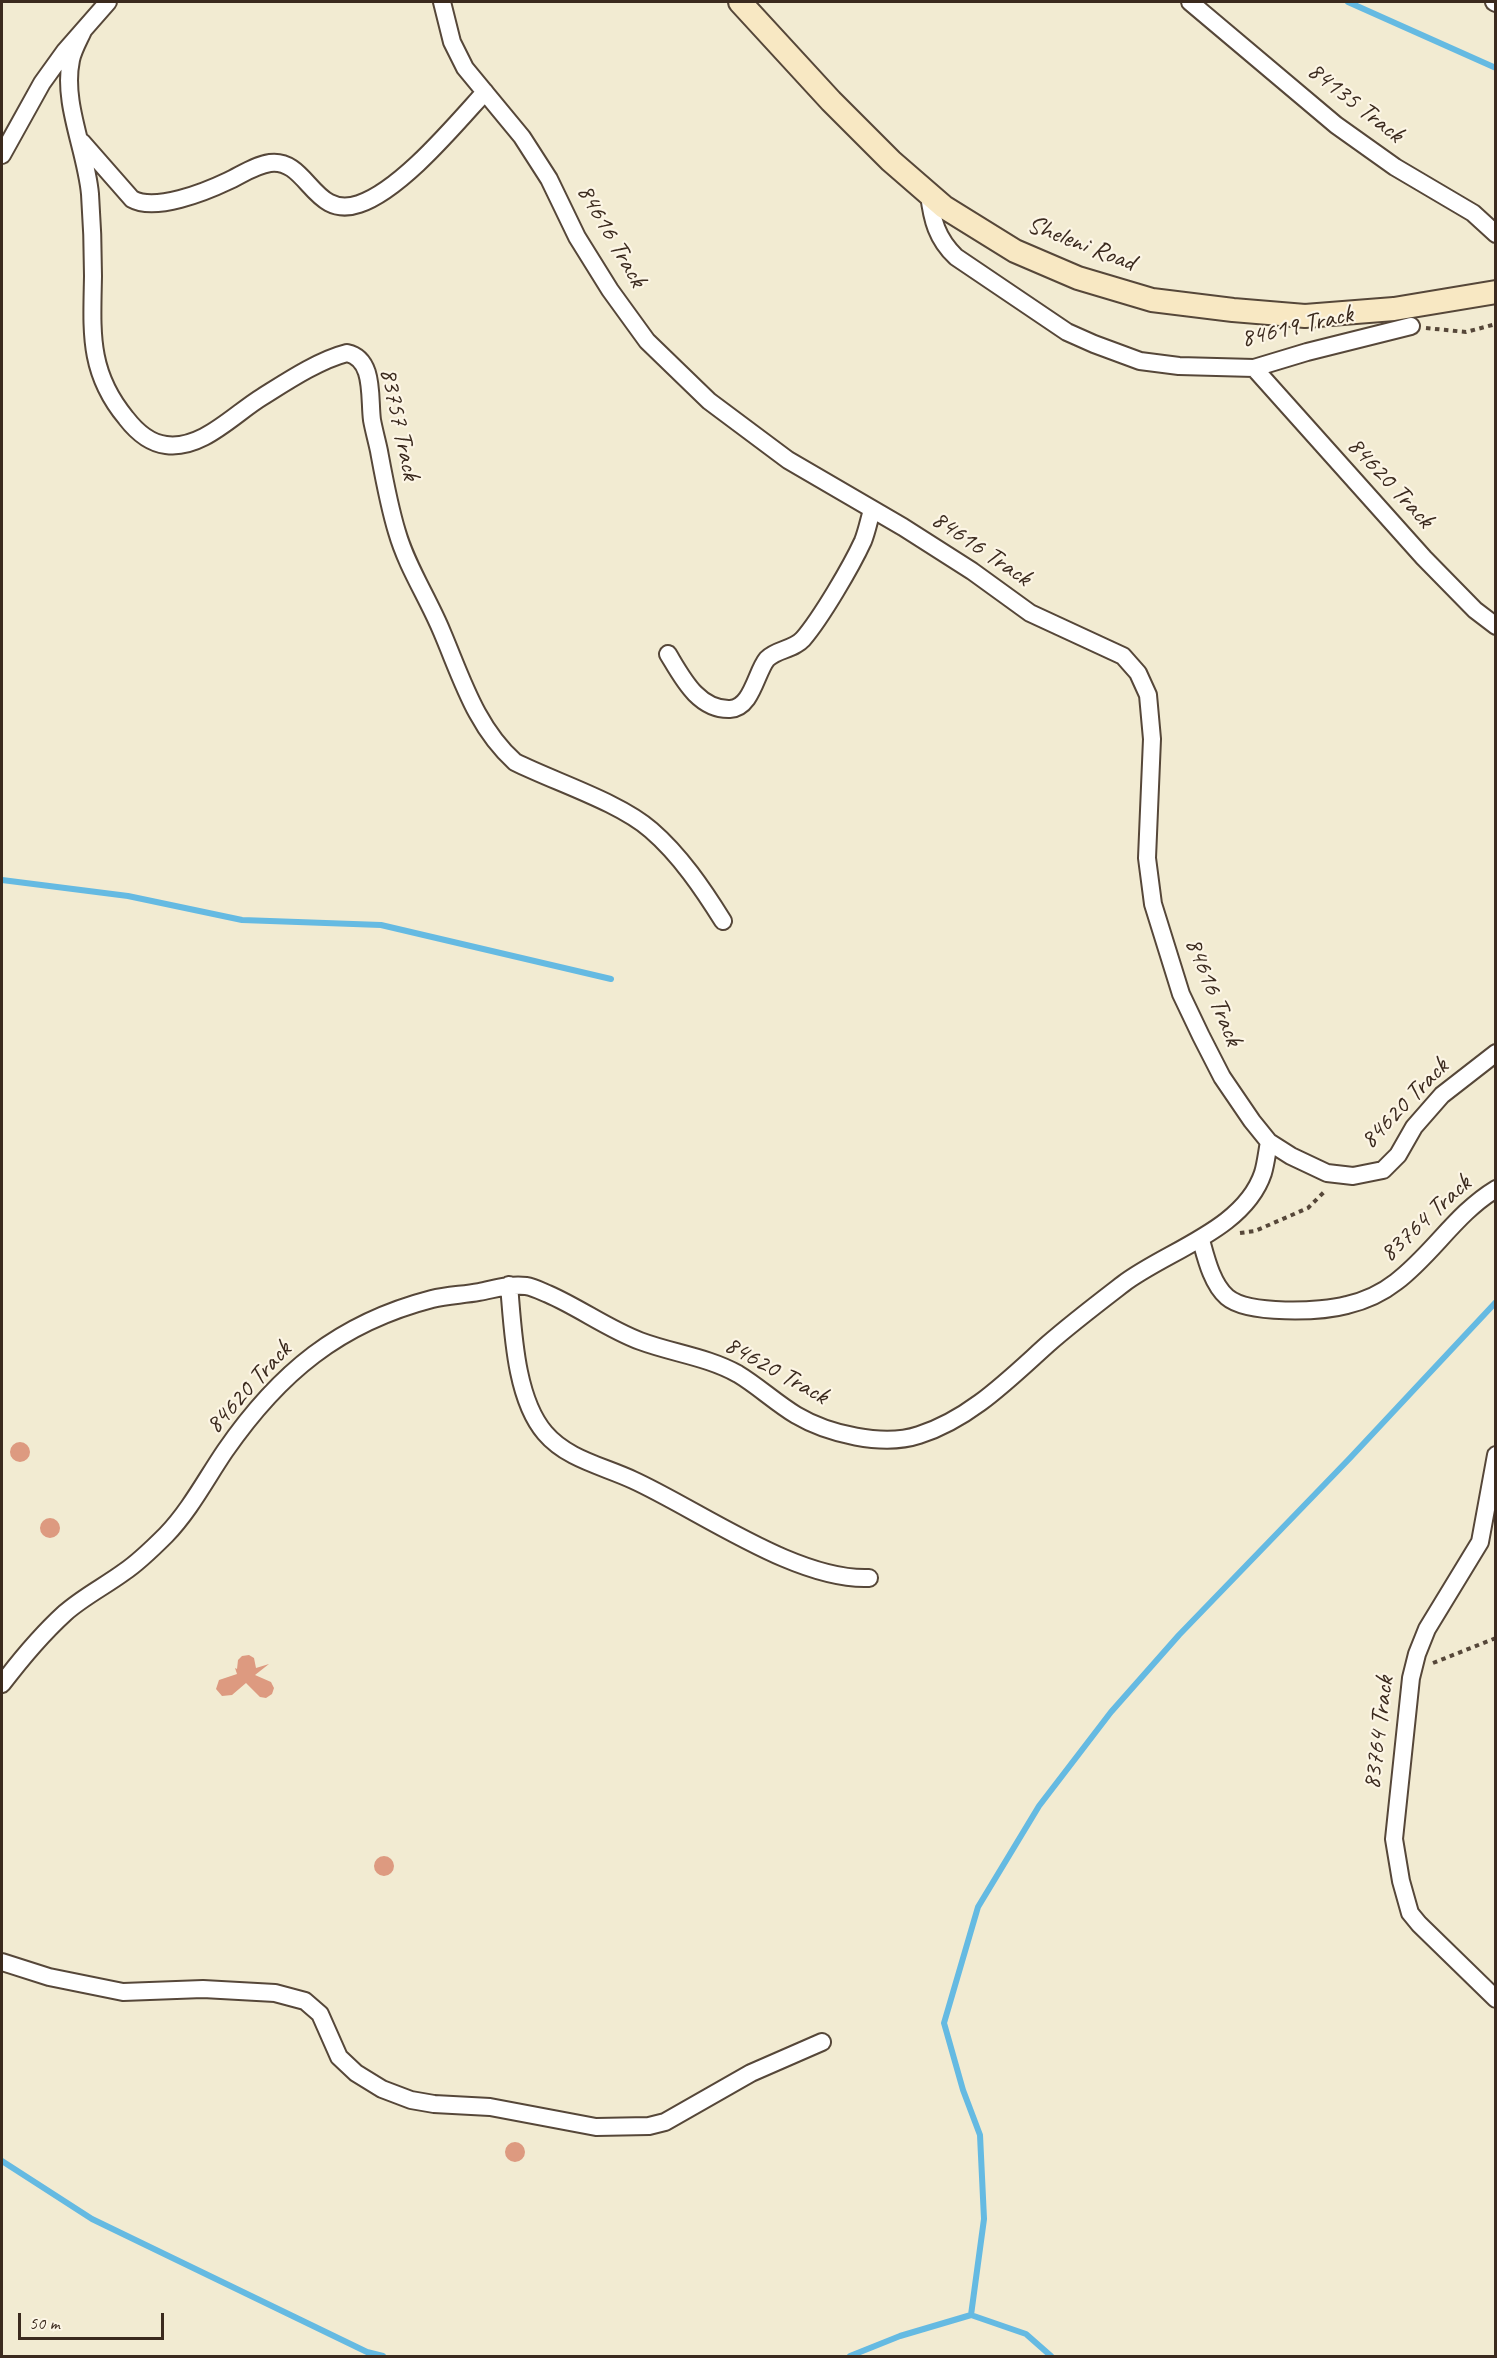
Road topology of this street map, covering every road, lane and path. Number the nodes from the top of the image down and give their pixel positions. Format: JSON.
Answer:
{"nodes":[{"id":1,"x":108,"y":2,"type":"edge"},
{"id":2,"x":442,"y":2,"type":"edge"},
{"id":3,"x":740,"y":2,"type":"edge"},
{"id":4,"x":1190,"y":2,"type":"edge"},
{"id":5,"x":83,"y":31,"type":"junction"},
{"id":6,"x":484,"y":93,"type":"junction"},
{"id":7,"x":81,"y":140,"type":"junction"},
{"id":8,"x":2,"y":155,"type":"edge"},
{"id":9,"x":929,"y":194,"type":"junction"},
{"id":10,"x":1496,"y":234,"type":"edge"},
{"id":11,"x":1496,"y":292,"type":"edge"},
{"id":12,"x":1496,"y":324,"type":"edge"},
{"id":13,"x":1410,"y":326,"type":"joint"},
{"id":14,"x":1254,"y":368,"type":"junction"},
{"id":15,"x":872,"y":510,"type":"junction"},
{"id":16,"x":1496,"y":626,"type":"edge"},
{"id":17,"x":669,"y":654,"type":"dead end"},
{"id":18,"x":723,"y":921,"type":"dead end"},
{"id":19,"x":1496,"y":1053,"type":"edge"},
{"id":20,"x":1269,"y":1142,"type":"junction"},
{"id":21,"x":1353,"y":1176,"type":"junction"},
{"id":22,"x":1496,"y":1189,"type":"edge"},
{"id":23,"x":1233,"y":1234,"type":"dead end"},
{"id":24,"x":1201,"y":1240,"type":"junction"},
{"id":25,"x":509,"y":1285,"type":"junction"},
{"id":26,"x":1496,"y":1455,"type":"edge"},
{"id":27,"x":869,"y":1578,"type":"dead end"},
{"id":28,"x":1496,"y":1638,"type":"edge"},
{"id":29,"x":1417,"y":1654,"type":"junction"},
{"id":30,"x":2,"y":1684,"type":"edge"},
{"id":31,"x":2,"y":1962,"type":"edge"},
{"id":32,"x":1496,"y":1999,"type":"edge"},
{"id":33,"x":822,"y":2042,"type":"dead end"}],
"edges":[{"from":1,"to":5,"type":"street"},
{"from":2,"to":6,"type":"street","name":"84616 Track"},
{"from":3,"to":9,"type":"street","name":"Sheleni Road"},
{"from":4,"to":10,"type":"street","name":"84135 Track"},
{"from":5,"to":7,"type":"street","name":"83757 Track"},
{"from":5,"to":8,"type":"street"},
{"from":6,"to":7,"type":"street"},
{"from":6,"to":15,"type":"street","name":"84616 Track"},
{"from":7,"to":18,"type":"street","name":"83757 Track"},
{"from":9,"to":11,"type":"street","name":"Sheleni Road"},
{"from":9,"to":14,"type":"street","name":"84619 Track"},
{"from":12,"to":13,"type":"path"},
{"from":13,"to":14,"type":"street","name":"84619 Track"},
{"from":14,"to":16,"type":"street","name":"84620 Track"},
{"from":15,"to":17,"type":"street"},
{"from":15,"to":20,"type":"street","name":"84616 Track"},
{"from":19,"to":21,"type":"street","name":"84620 Track"},
{"from":20,"to":21,"type":"street","name":"84616 Track"},
{"from":20,"to":24,"type":"street"},
{"from":21,"to":23,"type":"path","name":"84620 Track"},
{"from":22,"to":24,"type":"street","name":"83764 Track"},
{"from":24,"to":25,"type":"street","name":"84620 Track"},
{"from":25,"to":27,"type":"street"},
{"from":25,"to":30,"type":"street","name":"84620 Track"},
{"from":26,"to":29,"type":"street","name":"83764 Track"},
{"from":28,"to":29,"type":"path"},
{"from":29,"to":32,"type":"street","name":"83764 Track"},
{"from":31,"to":33,"type":"street"}]}
